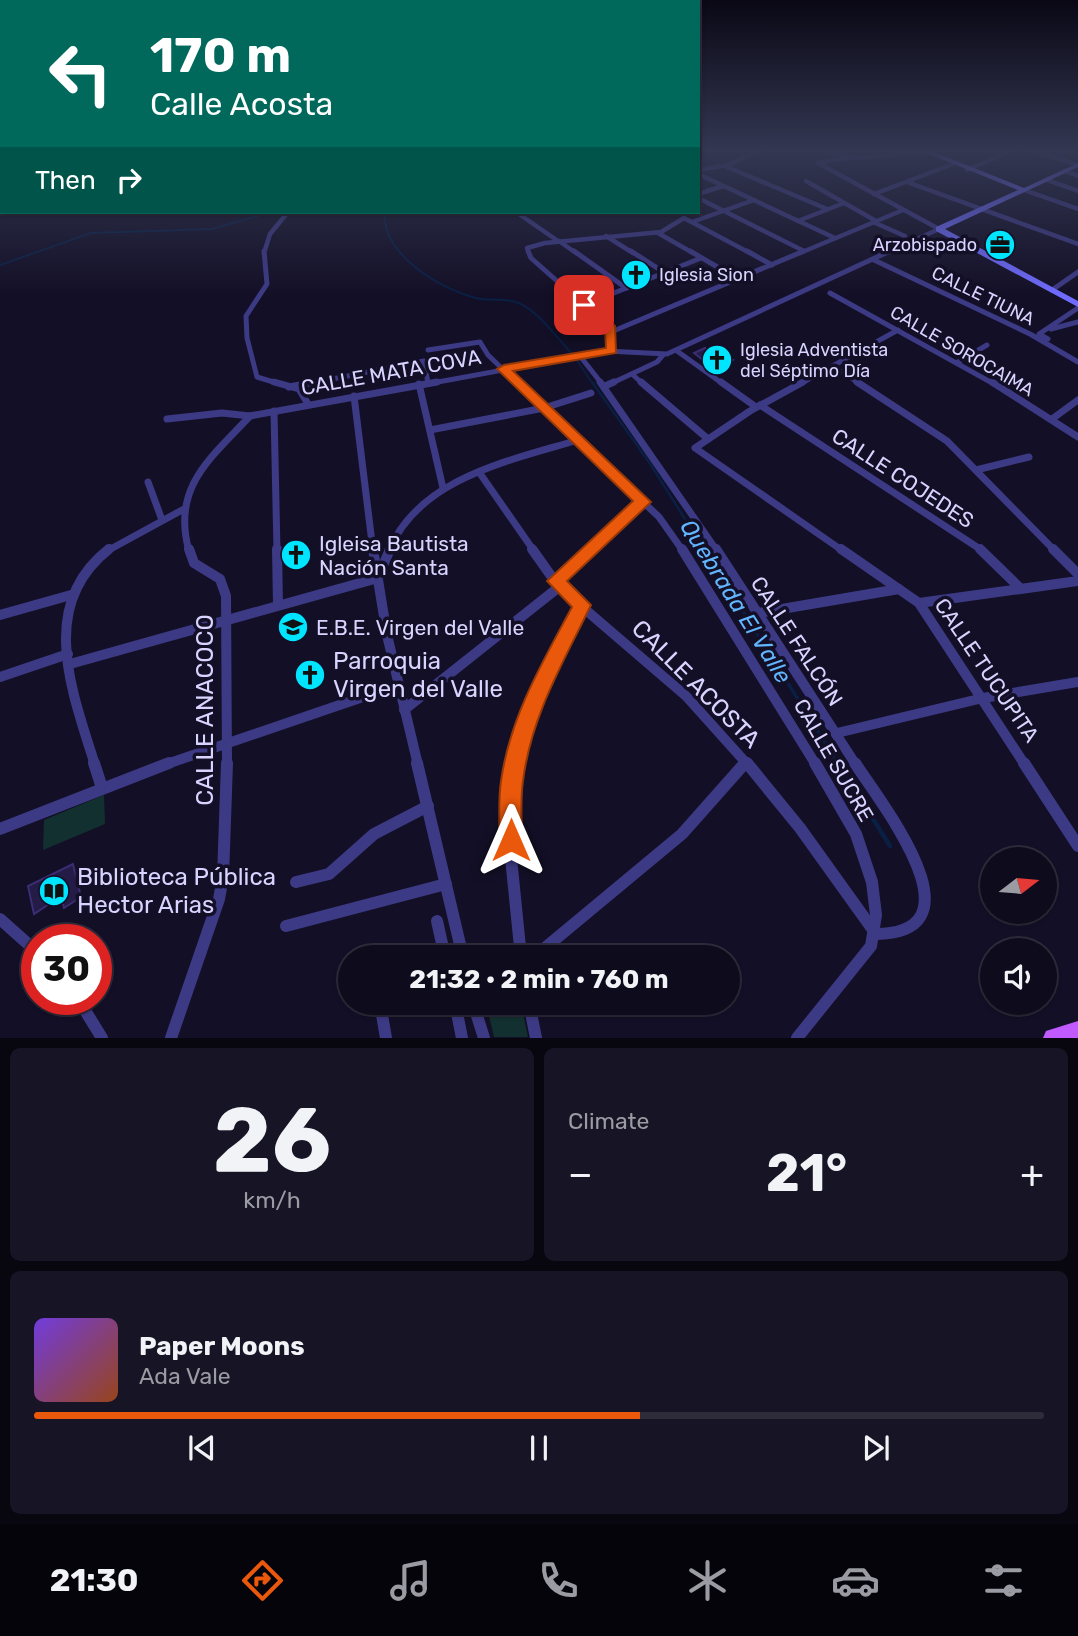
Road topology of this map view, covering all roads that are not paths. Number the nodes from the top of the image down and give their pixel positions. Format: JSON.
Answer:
{"nodes":[{"id":1,"x":702,"y":198,"type":"edge"},
{"id":2,"x":751,"y":198,"type":"edge"},
{"id":3,"x":802,"y":198,"type":"edge"},
{"id":4,"x":836,"y":198,"type":"edge"},
{"id":5,"x":883,"y":198,"type":"edge"},
{"id":6,"x":954,"y":198,"type":"edge"},
{"id":7,"x":1006,"y":198,"type":"edge"},
{"id":8,"x":1048,"y":198,"type":"edge"},
{"id":9,"x":754,"y":200,"type":"junction"},
{"id":10,"x":844,"y":203,"type":"junction"},
{"id":11,"x":827,"y":209,"type":"junction"},
{"id":12,"x":903,"y":209,"type":"junction"},
{"id":13,"x":983,"y":209,"type":"junction"},
{"id":14,"x":1078,"y":209,"type":"edge"},
{"id":15,"x":724,"y":211,"type":"junction"},
{"id":16,"x":286,"y":214,"type":"edge"},
{"id":17,"x":519,"y":214,"type":"edge"},
{"id":18,"x":684,"y":215,"type":"edge"},
{"id":19,"x":798,"y":221,"type":"junction"},
{"id":20,"x":875,"y":221,"type":"junction"},
{"id":21,"x":692,"y":222,"type":"junction"},
{"id":22,"x":939,"y":229,"type":"junction"},
{"id":23,"x":658,"y":233,"type":"junction"},
{"id":24,"x":606,"y":236,"type":"junction"},
{"id":25,"x":905,"y":236,"type":"dead end"},
{"id":26,"x":835,"y":238,"type":"junction"},
{"id":27,"x":559,"y":241,"type":"junction"},
{"id":28,"x":1078,"y":244,"type":"edge"},
{"id":29,"x":804,"y":251,"type":"junction"},
{"id":30,"x":701,"y":258,"type":"junction"},
{"id":31,"x":874,"y":260,"type":"junction"},
{"id":32,"x":772,"y":265,"type":"junction"},
{"id":33,"x":1078,"y":272,"type":"edge"},
{"id":34,"x":664,"y":273,"type":"junction"},
{"id":35,"x":738,"y":279,"type":"junction"},
{"id":36,"x":817,"y":286,"type":"junction"},
{"id":37,"x":626,"y":288,"type":"junction"},
{"id":38,"x":1052,"y":289,"type":"junction"},
{"id":39,"x":584,"y":305,"type":"junction"},
{"id":40,"x":1077,"y":308,"type":"edge"},
{"id":41,"x":1078,"y":322,"type":"edge"},
{"id":42,"x":898,"y":330,"type":"junction"},
{"id":43,"x":1044,"y":331,"type":"junction"},
{"id":44,"x":611,"y":332,"type":"junction"},
{"id":45,"x":1053,"y":342,"type":"dead end"},
{"id":46,"x":987,"y":345,"type":"dead end"},
{"id":47,"x":428,"y":350,"type":"dead end"},
{"id":48,"x":612,"y":351,"type":"junction"},
{"id":49,"x":677,"y":351,"type":"junction"},
{"id":50,"x":663,"y":355,"type":"junction"},
{"id":51,"x":580,"y":356,"type":"junction"},
{"id":52,"x":958,"y":362,"type":"junction"},
{"id":53,"x":1078,"y":362,"type":"edge"},
{"id":54,"x":833,"y":366,"type":"junction"},
{"id":55,"x":504,"y":369,"type":"junction"},
{"id":56,"x":632,"y":374,"type":"junction"},
{"id":57,"x":428,"y":383,"type":"junction"},
{"id":58,"x":419,"y":384,"type":"junction"},
{"id":59,"x":605,"y":386,"type":"junction"},
{"id":60,"x":289,"y":387,"type":"junction"},
{"id":61,"x":591,"y":393,"type":"dead end"},
{"id":62,"x":354,"y":396,"type":"junction"},
{"id":63,"x":1078,"y":400,"type":"edge"},
{"id":64,"x":308,"y":404,"type":"junction"},
{"id":65,"x":758,"y":406,"type":"junction"},
{"id":66,"x":544,"y":408,"type":"junction"},
{"id":67,"x":274,"y":411,"type":"junction"},
{"id":68,"x":250,"y":416,"type":"junction"},
{"id":69,"x":167,"y":419,"type":"dead end"},
{"id":70,"x":1052,"y":419,"type":"junction"},
{"id":71,"x":429,"y":430,"type":"junction"},
{"id":72,"x":1078,"y":437,"type":"edge"},
{"id":73,"x":708,"y":439,"type":"junction"},
{"id":74,"x":578,"y":440,"type":"junction"},
{"id":75,"x":1029,"y":457,"type":"dead end"},
{"id":76,"x":976,"y":470,"type":"junction"},
{"id":77,"x":479,"y":472,"type":"junction"},
{"id":78,"x":148,"y":482,"type":"dead end"},
{"id":79,"x":443,"y":488,"type":"junction"},
{"id":80,"x":643,"y":502,"type":"junction"},
{"id":81,"x":184,"y":509,"type":"junction"},
{"id":82,"x":162,"y":520,"type":"junction"},
{"id":83,"x":1078,"y":574,"type":"edge"},
{"id":84,"x":377,"y":578,"type":"junction"},
{"id":85,"x":1078,"y":581,"type":"edge"},
{"id":86,"x":557,"y":584,"type":"junction"},
{"id":87,"x":899,"y":589,"type":"junction"},
{"id":88,"x":1021,"y":589,"type":"junction"},
{"id":89,"x":71,"y":595,"type":"junction"},
{"id":90,"x":919,"y":603,"type":"junction"},
{"id":91,"x":278,"y":605,"type":"junction"},
{"id":92,"x":582,"y":605,"type":"junction"},
{"id":93,"x":758,"y":612,"type":"junction"},
{"id":94,"x":0,"y":615,"type":"edge"},
{"id":95,"x":227,"y":620,"type":"junction"},
{"id":96,"x":69,"y":659,"type":"junction"},
{"id":97,"x":0,"y":677,"type":"edge"},
{"id":98,"x":1078,"y":682,"type":"edge"},
{"id":99,"x":398,"y":685,"type":"junction"},
{"id":100,"x":983,"y":698,"type":"junction"},
{"id":101,"x":404,"y":710,"type":"junction"},
{"id":102,"x":837,"y":733,"type":"junction"},
{"id":103,"x":227,"y":743,"type":"junction"},
{"id":104,"x":746,"y":762,"type":"junction"},
{"id":105,"x":102,"y":788,"type":"junction"},
{"id":106,"x":428,"y":806,"type":"junction"},
{"id":107,"x":0,"y":829,"type":"edge"},
{"id":108,"x":1078,"y":846,"type":"edge"},
{"id":109,"x":296,"y":882,"type":"dead end"},
{"id":110,"x":446,"y":884,"type":"junction"},
{"id":111,"x":0,"y":919,"type":"edge"},
{"id":112,"x":437,"y":921,"type":"dead end"},
{"id":113,"x":286,"y":926,"type":"dead end"},
{"id":114,"x":876,"y":934,"type":"junction"},
{"id":115,"x":21,"y":937,"type":"edge"},
{"id":116,"x":442,"y":945,"type":"edge"},
{"id":117,"x":460,"y":945,"type":"edge"},
{"id":118,"x":520,"y":945,"type":"edge"},
{"id":119,"x":548,"y":945,"type":"edge"},
{"id":120,"x":88,"y":1015,"type":"edge"},
{"id":121,"x":382,"y":1015,"type":"edge"},
{"id":122,"x":457,"y":1015,"type":"edge"},
{"id":123,"x":477,"y":1015,"type":"edge"},
{"id":124,"x":531,"y":1015,"type":"edge"},
{"id":125,"x":1078,"y":1031,"type":"edge"},
{"id":126,"x":102,"y":1038,"type":"edge"},
{"id":127,"x":171,"y":1038,"type":"edge"},
{"id":128,"x":386,"y":1038,"type":"edge"},
{"id":129,"x":462,"y":1038,"type":"edge"},
{"id":130,"x":484,"y":1038,"type":"edge"},
{"id":131,"x":536,"y":1038,"type":"edge"},
{"id":132,"x":797,"y":1038,"type":"edge"},
{"id":133,"x":1053,"y":1038,"type":"edge"}],
"edges":[{"from":1,"to":15,"type":"street"},
{"from":2,"to":9,"type":"street"},
{"from":3,"to":11,"type":"street"},
{"from":4,"to":10,"type":"street"},
{"from":5,"to":12,"type":"street"},
{"from":6,"to":13,"type":"street"},
{"from":7,"to":13,"type":"street"},
{"from":8,"to":14,"type":"street"},
{"from":9,"to":15,"type":"street"},
{"from":9,"to":19,"type":"street"},
{"from":10,"to":11,"type":"street"},
{"from":10,"to":20,"type":"street"},
{"from":11,"to":19,"type":"street"},
{"from":12,"to":20,"type":"street"},
{"from":12,"to":22,"type":"street"},
{"from":13,"to":22,"type":"street"},
{"from":13,"to":28,"type":"street"},
{"from":15,"to":21,"type":"street"},
{"from":15,"to":29,"type":"street"},
{"from":16,"to":60,"type":"street"},
{"from":17,"to":27,"type":"street"},
{"from":18,"to":21,"type":"street"},
{"from":18,"to":23,"type":"street"},
{"from":19,"to":26,"type":"street"},
{"from":20,"to":25,"type":"street"},
{"from":20,"to":26,"type":"street"},
{"from":21,"to":32,"type":"street"},
{"from":22,"to":31,"type":"street"},
{"from":22,"to":38,"type":"street"},
{"from":23,"to":24,"type":"street"},
{"from":23,"to":30,"type":"street"},
{"from":24,"to":27,"type":"street"},
{"from":24,"to":34,"type":"street"},
{"from":26,"to":29,"type":"street"},
{"from":27,"to":37,"type":"street"},
{"from":27,"to":39,"type":"street"},
{"from":29,"to":32,"type":"street"},
{"from":30,"to":34,"type":"street"},
{"from":30,"to":35,"type":"street"},
{"from":31,"to":36,"type":"street"},
{"from":31,"to":53,"type":"street","name":"CALLE TIUNA"},
{"from":32,"to":35,"type":"street"},
{"from":33,"to":38,"type":"street"},
{"from":34,"to":37,"type":"street"},
{"from":35,"to":44,"type":"street"},
{"from":36,"to":42,"type":"street","name":"CALLE SOROCAIMA"},
{"from":36,"to":49,"type":"street"},
{"from":37,"to":39,"type":"street"},
{"from":38,"to":40,"type":"street"},
{"from":39,"to":44,"type":"street"},
{"from":40,"to":43,"type":"street"},
{"from":41,"to":43,"type":"street"},
{"from":42,"to":52,"type":"street","name":"CALLE SOROCAIMA"},
{"from":42,"to":54,"type":"street"},
{"from":43,"to":45,"type":"street"},
{"from":44,"to":48,"type":"street"},
{"from":46,"to":52,"type":"street"},
{"from":47,"to":55,"type":"street","name":"CALLE SUCRE"},
{"from":48,"to":50,"type":"street","name":"CALLE MATA COVA"},
{"from":48,"to":51,"type":"street","name":"CALLE MATA COVA"},
{"from":49,"to":50,"type":"street"},
{"from":49,"to":65,"type":"street","name":"CALLE COJEDES"},
{"from":50,"to":56,"type":"street"},
{"from":51,"to":55,"type":"street","name":"CALLE MATA COVA"},
{"from":51,"to":59,"type":"street","name":"CALLE FALCÓN"},
{"from":52,"to":70,"type":"street","name":"CALLE SOROCAIMA"},
{"from":54,"to":65,"type":"street"},
{"from":54,"to":76,"type":"street"},
{"from":55,"to":57,"type":"street","name":"CALLE MATA COVA"},
{"from":55,"to":66,"type":"street","name":"CALLE SUCRE"},
{"from":56,"to":59,"type":"street"},
{"from":56,"to":73,"type":"street"},
{"from":57,"to":58,"type":"street","name":"CALLE MATA COVA"},
{"from":57,"to":60,"type":"street"},
{"from":58,"to":62,"type":"street","name":"CALLE MATA COVA"},
{"from":58,"to":71,"type":"street"},
{"from":59,"to":93,"type":"street","name":"CALLE FALCÓN"},
{"from":60,"to":64,"type":"street"},
{"from":61,"to":66,"type":"street"},
{"from":62,"to":64,"type":"street","name":"CALLE MATA COVA"},
{"from":62,"to":84,"type":"street"},
{"from":63,"to":70,"type":"street"},
{"from":64,"to":67,"type":"street","name":"CALLE MATA COVA"},
{"from":65,"to":73,"type":"street"},
{"from":65,"to":88,"type":"street","name":"CALLE COJEDES"},
{"from":66,"to":71,"type":"street"},
{"from":66,"to":74,"type":"street","name":"CALLE SUCRE"},
{"from":67,"to":68,"type":"street","name":"CALLE MATA COVA"},
{"from":67,"to":91,"type":"street"},
{"from":68,"to":69,"type":"street","name":"CALLE MATA COVA"},
{"from":68,"to":81,"type":"street","name":"CALLE ANACOCO"},
{"from":70,"to":72,"type":"street","name":"CALLE SOROCAIMA"},
{"from":71,"to":79,"type":"street"},
{"from":73,"to":87,"type":"street","name":"CALLE TUCUPITA"},
{"from":74,"to":77,"type":"street"},
{"from":74,"to":80,"type":"street","name":"CALLE SUCRE"},
{"from":75,"to":76,"type":"street"},
{"from":76,"to":83,"type":"street"},
{"from":77,"to":79,"type":"street"},
{"from":77,"to":86,"type":"street","name":"CALLE ACOSTA"},
{"from":78,"to":82,"type":"street"},
{"from":79,"to":84,"type":"street"},
{"from":80,"to":86,"type":"street"},
{"from":80,"to":114,"type":"street","name":"CALLE SUCRE"},
{"from":81,"to":82,"type":"street"},
{"from":81,"to":95,"type":"street","name":"CALLE ANACOCO"},
{"from":82,"to":89,"type":"street"},
{"from":84,"to":91,"type":"street"},
{"from":84,"to":99,"type":"street"},
{"from":85,"to":88,"type":"street"},
{"from":86,"to":92,"type":"street","name":"CALLE ACOSTA"},
{"from":86,"to":101,"type":"street"},
{"from":87,"to":90,"type":"street","name":"CALLE TUCUPITA"},
{"from":87,"to":93,"type":"street"},
{"from":88,"to":90,"type":"street"},
{"from":89,"to":94,"type":"street"},
{"from":89,"to":96,"type":"street"},
{"from":90,"to":100,"type":"street","name":"CALLE TUCUPITA"},
{"from":91,"to":95,"type":"street"},
{"from":92,"to":104,"type":"street","name":"CALLE ACOSTA"},
{"from":92,"to":118,"type":"street"},
{"from":93,"to":102,"type":"street","name":"CALLE FALCÓN"},
{"from":95,"to":96,"type":"street"},
{"from":95,"to":103,"type":"street","name":"CALLE ANACOCO"},
{"from":96,"to":97,"type":"street"},
{"from":96,"to":105,"type":"street"},
{"from":98,"to":100,"type":"street"},
{"from":99,"to":101,"type":"street"},
{"from":99,"to":103,"type":"street"},
{"from":100,"to":102,"type":"street"},
{"from":100,"to":108,"type":"street","name":"CALLE TUCUPITA"},
{"from":101,"to":106,"type":"street"},
{"from":102,"to":114,"type":"street","name":"CALLE FALCÓN"},
{"from":103,"to":105,"type":"street"},
{"from":103,"to":127,"type":"street","name":"CALLE ANACOCO"},
{"from":104,"to":114,"type":"street","name":"CALLE ACOSTA"},
{"from":104,"to":119,"type":"street"},
{"from":105,"to":107,"type":"street"},
{"from":106,"to":109,"type":"street"},
{"from":106,"to":110,"type":"street"},
{"from":110,"to":113,"type":"street"},
{"from":110,"to":117,"type":"street"},
{"from":111,"to":115,"type":"street"},
{"from":112,"to":116,"type":"street"},
{"from":114,"to":132,"type":"street"},
{"from":120,"to":126,"type":"street"},
{"from":121,"to":128,"type":"street"},
{"from":122,"to":129,"type":"street"},
{"from":123,"to":130,"type":"street"},
{"from":124,"to":131,"type":"street"},
{"from":125,"to":133,"type":"main road"}]}
